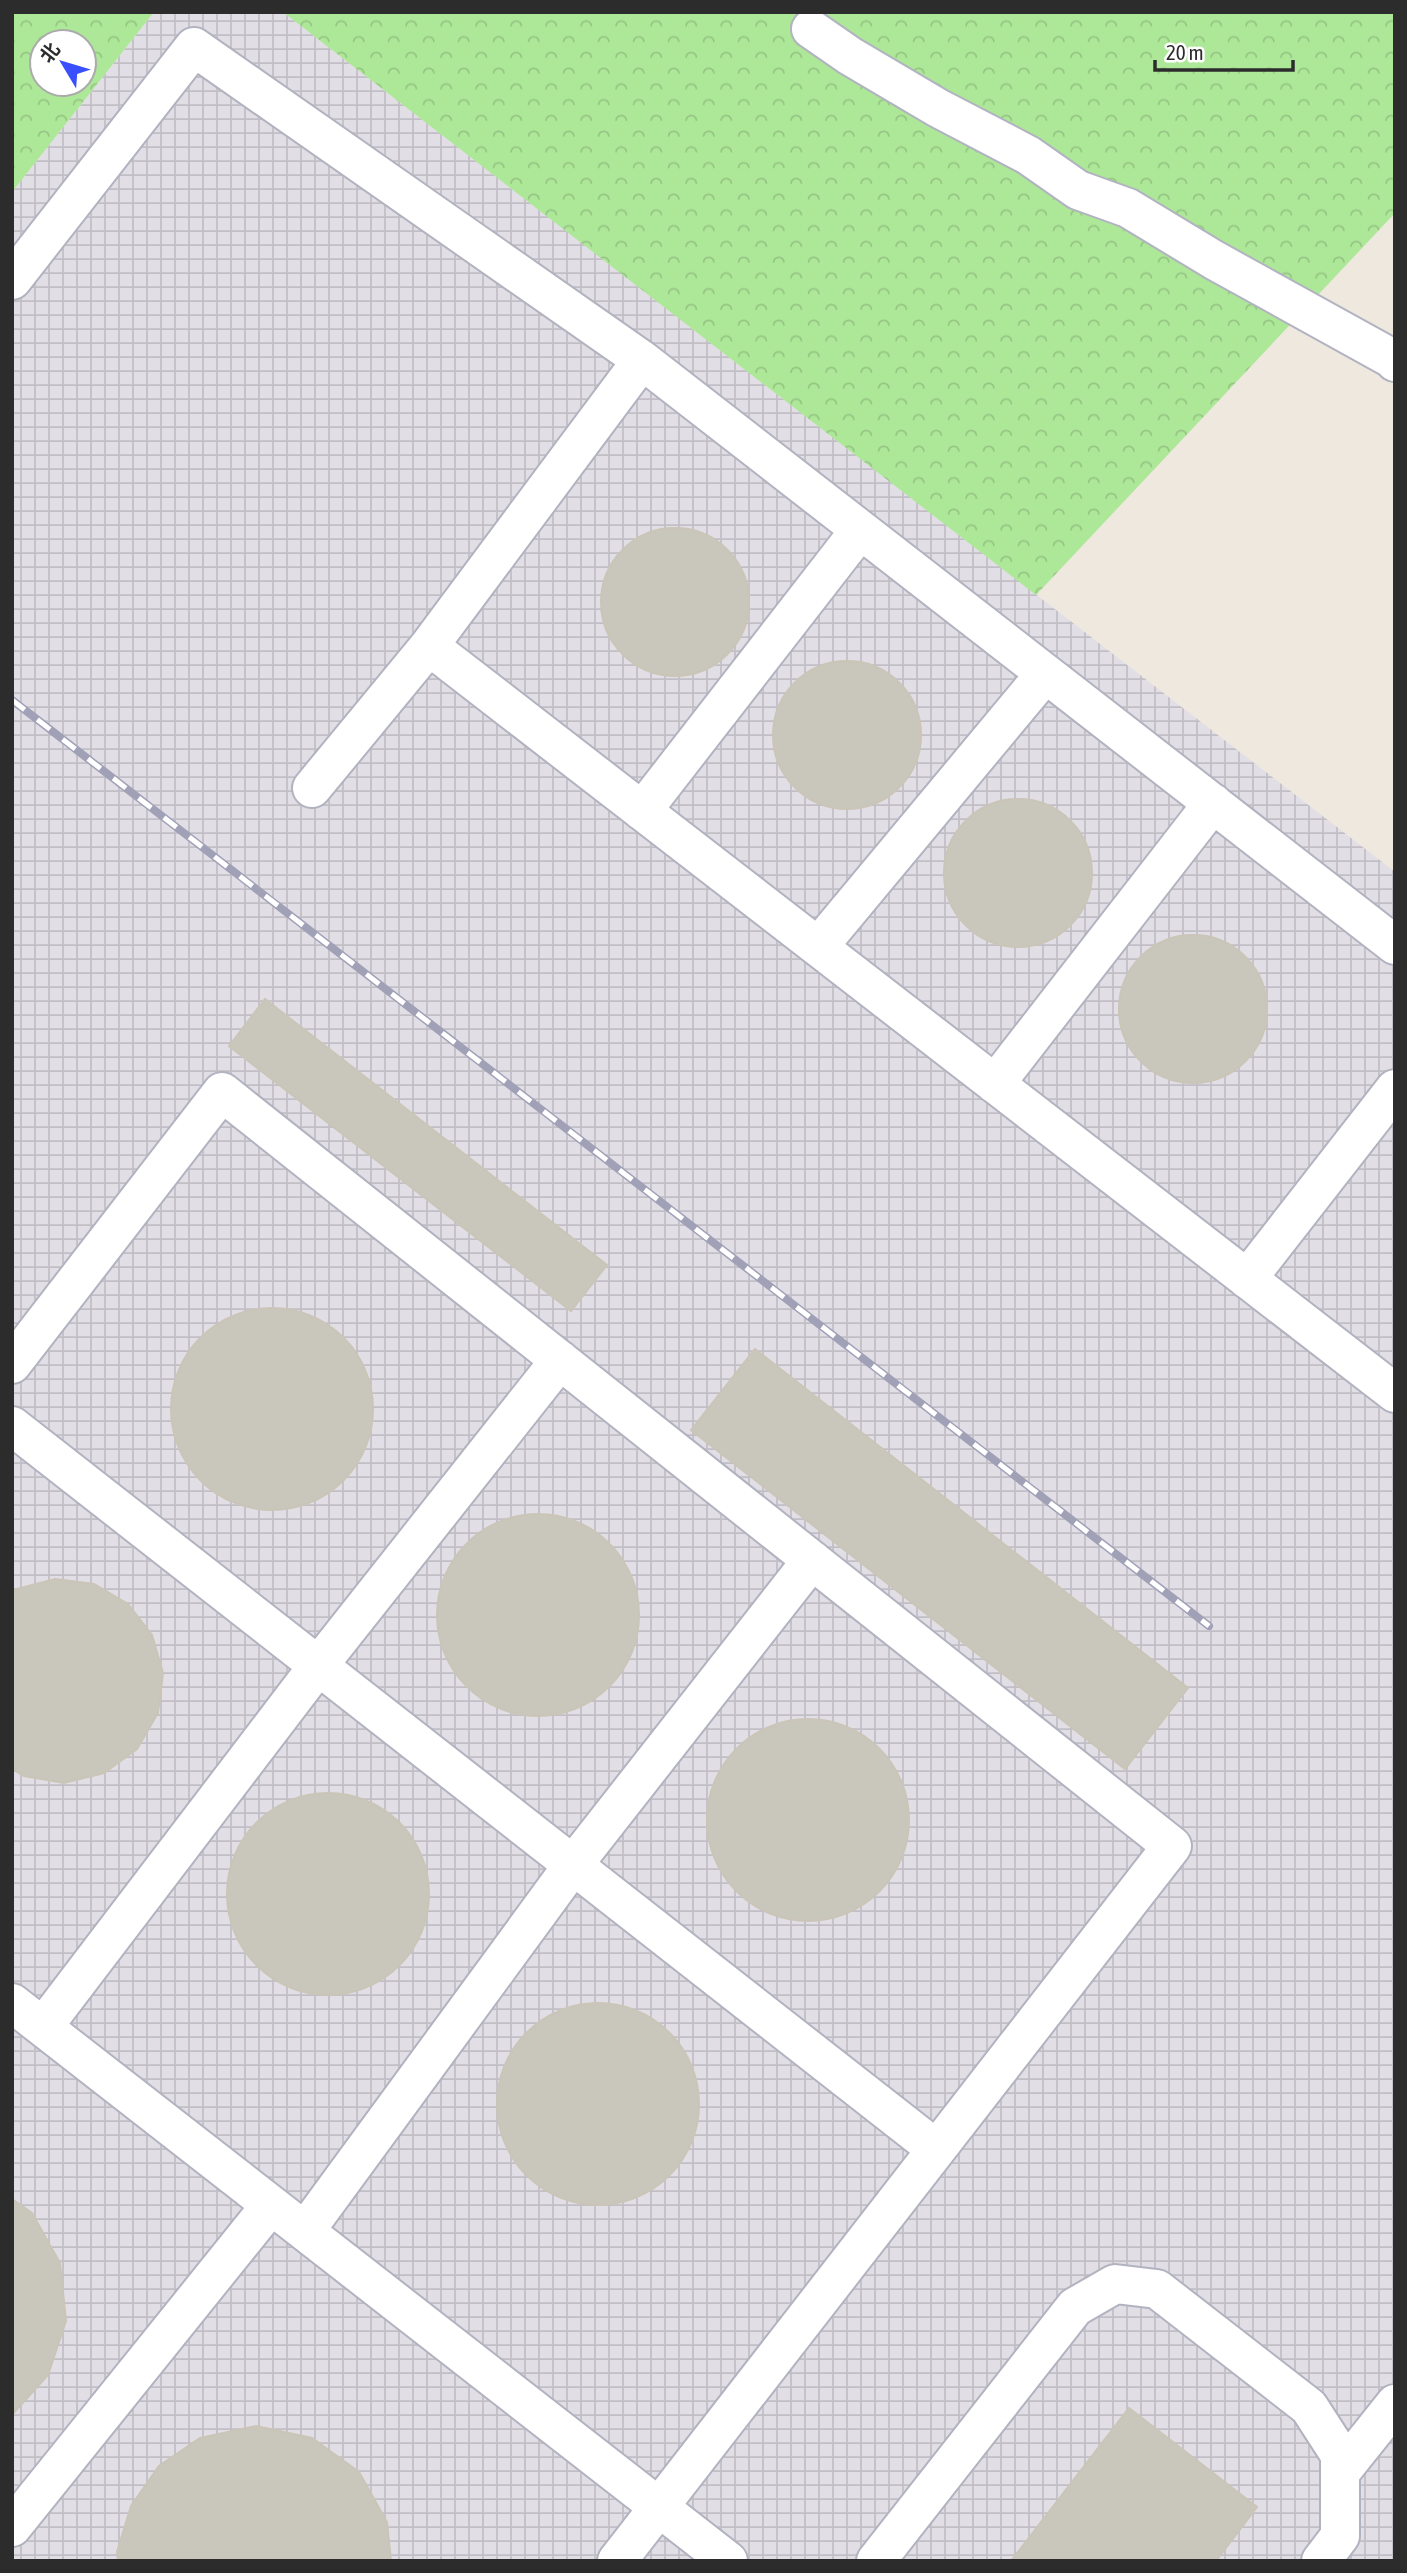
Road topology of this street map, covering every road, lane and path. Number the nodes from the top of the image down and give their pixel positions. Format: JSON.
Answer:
{"nodes":[{"id":1,"x":811,"y":29,"type":"dead end"},
{"id":2,"x":12,"y":280,"type":"edge"},
{"id":3,"x":642,"y":360,"type":"junction"},
{"id":4,"x":1394,"y":360,"type":"edge"},
{"id":5,"x":860,"y":530,"type":"junction"},
{"id":6,"x":429,"y":646,"type":"junction"},
{"id":7,"x":1045,"y":674,"type":"junction"},
{"id":8,"x":312,"y":788,"type":"dead end"},
{"id":9,"x":1213,"y":803,"type":"junction"},
{"id":10,"x":642,"y":811,"type":"junction"},
{"id":11,"x":1395,"y":945,"type":"edge"},
{"id":12,"x":818,"y":947,"type":"junction"},
{"id":13,"x":995,"y":1084,"type":"junction"},
{"id":14,"x":1395,"y":1089,"type":"edge"},
{"id":15,"x":1247,"y":1279,"type":"junction"},
{"id":16,"x":560,"y":1360,"type":"junction"},
{"id":17,"x":12,"y":1364,"type":"edge"},
{"id":18,"x":1395,"y":1393,"type":"edge"},
{"id":19,"x":12,"y":1426,"type":"edge"},
{"id":20,"x":812,"y":1560,"type":"junction"},
{"id":21,"x":318,"y":1666,"type":"junction"},
{"id":22,"x":573,"y":1865,"type":"junction"},
{"id":23,"x":12,"y":2003,"type":"edge"},
{"id":24,"x":43,"y":2027,"type":"junction"},
{"id":25,"x":936,"y":2149,"type":"junction"},
{"id":26,"x":271,"y":2205,"type":"junction"},
{"id":27,"x":305,"y":2231,"type":"junction"},
{"id":28,"x":1395,"y":2404,"type":"edge"},
{"id":29,"x":1340,"y":2473,"type":"junction"},
{"id":30,"x":659,"y":2507,"type":"junction"},
{"id":31,"x":12,"y":2527,"type":"edge"},
{"id":32,"x":617,"y":2561,"type":"edge"},
{"id":33,"x":728,"y":2561,"type":"edge"},
{"id":34,"x":876,"y":2561,"type":"edge"},
{"id":35,"x":1321,"y":2561,"type":"edge"}],
"edges":[{"from":1,"to":4,"type":"street"},
{"from":2,"to":3,"type":"street"},
{"from":3,"to":5,"type":"street"},
{"from":3,"to":6,"type":"street"},
{"from":5,"to":7,"type":"street"},
{"from":5,"to":10,"type":"street"},
{"from":6,"to":8,"type":"street"},
{"from":6,"to":10,"type":"street"},
{"from":7,"to":9,"type":"street"},
{"from":7,"to":12,"type":"street"},
{"from":9,"to":11,"type":"street"},
{"from":9,"to":13,"type":"street"},
{"from":10,"to":12,"type":"street"},
{"from":12,"to":13,"type":"street"},
{"from":13,"to":15,"type":"street"},
{"from":14,"to":15,"type":"street"},
{"from":15,"to":18,"type":"street"},
{"from":16,"to":17,"type":"street"},
{"from":16,"to":20,"type":"street"},
{"from":16,"to":21,"type":"street"},
{"from":19,"to":21,"type":"street"},
{"from":20,"to":22,"type":"street"},
{"from":20,"to":25,"type":"street"},
{"from":21,"to":22,"type":"street"},
{"from":21,"to":24,"type":"street"},
{"from":22,"to":25,"type":"street"},
{"from":22,"to":27,"type":"street"},
{"from":23,"to":24,"type":"street"},
{"from":24,"to":26,"type":"street"},
{"from":25,"to":30,"type":"street"},
{"from":26,"to":27,"type":"street"},
{"from":26,"to":31,"type":"street"},
{"from":27,"to":30,"type":"street"},
{"from":28,"to":29,"type":"street"},
{"from":29,"to":34,"type":"street"},
{"from":29,"to":35,"type":"street"},
{"from":30,"to":32,"type":"street"},
{"from":30,"to":33,"type":"street"}]}
